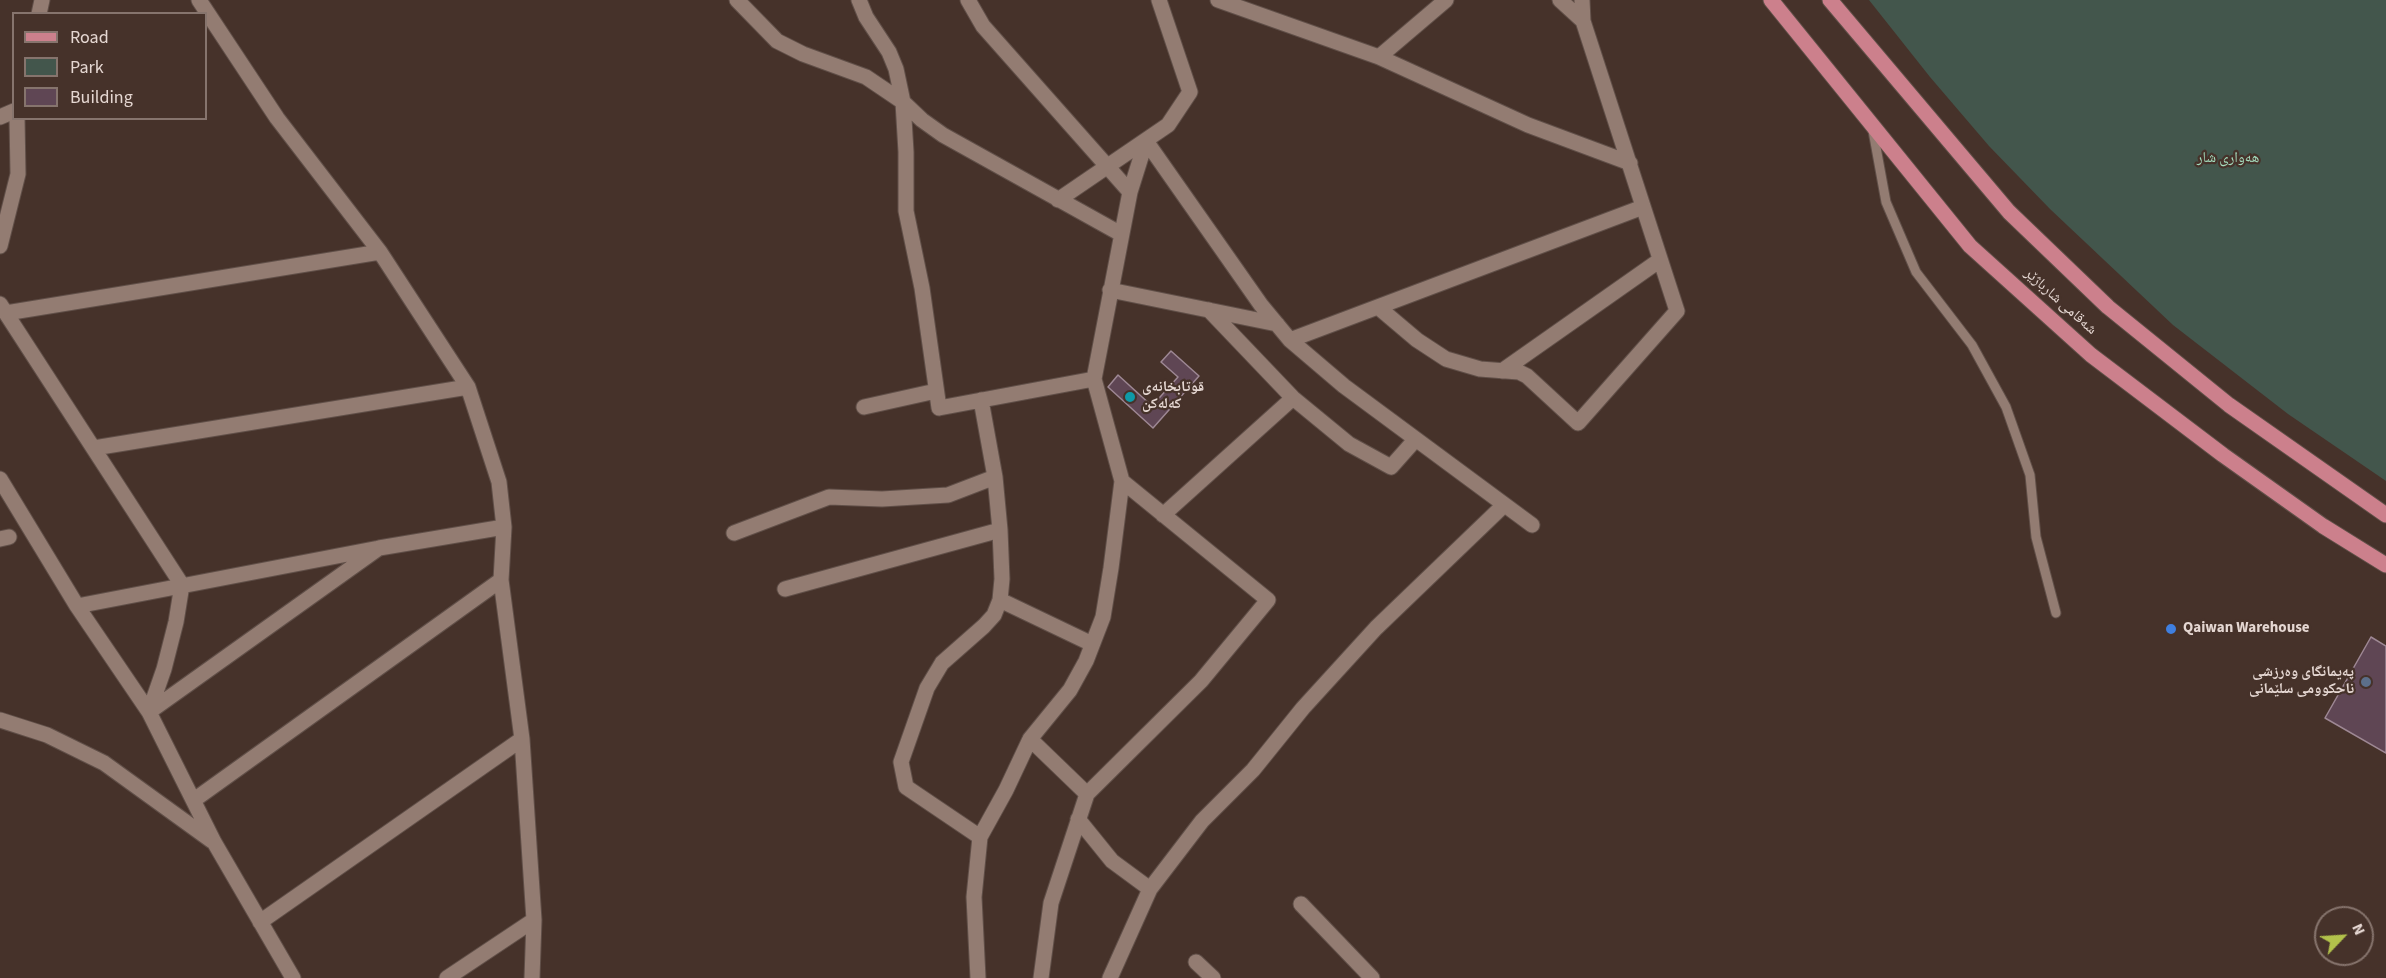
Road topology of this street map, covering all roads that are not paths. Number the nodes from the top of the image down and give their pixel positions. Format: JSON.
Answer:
{"nodes":[{"id":1,"x":859,"y":0,"type":"edge"},
{"id":2,"x":968,"y":0,"type":"edge"},
{"id":3,"x":1159,"y":0,"type":"edge"},
{"id":4,"x":1218,"y":0,"type":"edge"},
{"id":5,"x":1446,"y":0,"type":"edge"},
{"id":6,"x":1560,"y":0,"type":"edge"},
{"id":7,"x":1582,"y":0,"type":"edge"},
{"id":8,"x":1771,"y":0,"type":"edge"},
{"id":9,"x":1830,"y":0,"type":"edge"},
{"id":10,"x":737,"y":2,"type":"edge"},
{"id":11,"x":207,"y":12,"type":"edge"},
{"id":12,"x":1583,"y":21,"type":"junction"},
{"id":13,"x":1379,"y":57,"type":"junction"},
{"id":14,"x":903,"y":102,"type":"junction"},
{"id":15,"x":17,"y":120,"type":"edge"},
{"id":16,"x":1872,"y":126,"type":"junction"},
{"id":17,"x":1146,"y":141,"type":"junction"},
{"id":18,"x":1630,"y":163,"type":"junction"},
{"id":19,"x":1108,"y":167,"type":"junction"},
{"id":20,"x":1130,"y":192,"type":"junction"},
{"id":21,"x":1059,"y":200,"type":"junction"},
{"id":22,"x":1643,"y":207,"type":"junction"},
{"id":23,"x":1121,"y":234,"type":"junction"},
{"id":24,"x":0,"y":246,"type":"edge"},
{"id":25,"x":380,"y":252,"type":"junction"},
{"id":26,"x":1660,"y":260,"type":"junction"},
{"id":27,"x":1110,"y":290,"type":"junction"},
{"id":28,"x":1378,"y":307,"type":"junction"},
{"id":29,"x":3,"y":309,"type":"edge"},
{"id":30,"x":1209,"y":310,"type":"junction"},
{"id":31,"x":1277,"y":324,"type":"junction"},
{"id":32,"x":1290,"y":340,"type":"junction"},
{"id":33,"x":1502,"y":371,"type":"junction"},
{"id":34,"x":1094,"y":379,"type":"junction"},
{"id":35,"x":468,"y":387,"type":"junction"},
{"id":36,"x":936,"y":391,"type":"junction"},
{"id":37,"x":1293,"y":398,"type":"junction"},
{"id":38,"x":981,"y":400,"type":"junction"},
{"id":39,"x":864,"y":407,"type":"dead end"},
{"id":40,"x":1415,"y":440,"type":"junction"},
{"id":41,"x":94,"y":448,"type":"junction"},
{"id":42,"x":995,"y":477,"type":"junction"},
{"id":43,"x":0,"y":479,"type":"edge"},
{"id":44,"x":1122,"y":481,"type":"junction"},
{"id":45,"x":1504,"y":505,"type":"junction"},
{"id":46,"x":2386,"y":514,"type":"edge"},
{"id":47,"x":1163,"y":515,"type":"junction"},
{"id":48,"x":1532,"y":525,"type":"dead end"},
{"id":49,"x":504,"y":527,"type":"junction"},
{"id":50,"x":1000,"y":530,"type":"junction"},
{"id":51,"x":734,"y":533,"type":"dead end"},
{"id":52,"x":379,"y":548,"type":"junction"},
{"id":53,"x":2386,"y":565,"type":"edge"},
{"id":54,"x":501,"y":580,"type":"junction"},
{"id":55,"x":182,"y":585,"type":"junction"},
{"id":56,"x":785,"y":589,"type":"dead end"},
{"id":57,"x":1000,"y":600,"type":"junction"},
{"id":58,"x":77,"y":606,"type":"junction"},
{"id":59,"x":2056,"y":612,"type":"dead end"},
{"id":60,"x":1092,"y":644,"type":"junction"},
{"id":61,"x":149,"y":712,"type":"junction"},
{"id":62,"x":0,"y":720,"type":"edge"},
{"id":63,"x":522,"y":739,"type":"junction"},
{"id":64,"x":1030,"y":739,"type":"junction"},
{"id":65,"x":1087,"y":794,"type":"junction"},
{"id":66,"x":194,"y":800,"type":"junction"},
{"id":67,"x":1078,"y":819,"type":"junction"},
{"id":68,"x":980,"y":837,"type":"junction"},
{"id":69,"x":214,"y":842,"type":"junction"},
{"id":70,"x":1150,"y":889,"type":"junction"},
{"id":71,"x":1300,"y":904,"type":"dead end"},
{"id":72,"x":534,"y":920,"type":"junction"},
{"id":73,"x":260,"y":922,"type":"junction"},
{"id":74,"x":1196,"y":962,"type":"dead end"},
{"id":75,"x":293,"y":978,"type":"edge"},
{"id":76,"x":447,"y":978,"type":"edge"},
{"id":77,"x":532,"y":978,"type":"edge"},
{"id":78,"x":978,"y":978,"type":"edge"},
{"id":79,"x":1041,"y":978,"type":"edge"},
{"id":80,"x":1110,"y":978,"type":"edge"},
{"id":81,"x":1213,"y":978,"type":"edge"},
{"id":82,"x":1372,"y":978,"type":"edge"}],
"edges":[{"from":1,"to":14,"type":"street"},
{"from":2,"to":19,"type":"street"},
{"from":3,"to":17,"type":"street"},
{"from":4,"to":13,"type":"street"},
{"from":5,"to":13,"type":"street"},
{"from":6,"to":12,"type":"street"},
{"from":7,"to":12,"type":"street"},
{"from":8,"to":16,"type":"main road","name":"شەقامی شارباژێر"},
{"from":9,"to":46,"type":"main road","name":"شەقامی شارباژێر"},
{"from":10,"to":14,"type":"street"},
{"from":11,"to":25,"type":"street"},
{"from":12,"to":18,"type":"street"},
{"from":13,"to":18,"type":"street"},
{"from":14,"to":21,"type":"street"},
{"from":14,"to":36,"type":"street"},
{"from":15,"to":24,"type":"street"},
{"from":16,"to":53,"type":"main road","name":"شەقامی شارباژێر"},
{"from":16,"to":59,"type":"lane"},
{"from":17,"to":19,"type":"street"},
{"from":17,"to":20,"type":"street"},
{"from":17,"to":31,"type":"street"},
{"from":18,"to":22,"type":"street"},
{"from":19,"to":20,"type":"street"},
{"from":19,"to":21,"type":"street"},
{"from":20,"to":23,"type":"street"},
{"from":21,"to":23,"type":"street"},
{"from":22,"to":26,"type":"street"},
{"from":22,"to":28,"type":"street"},
{"from":23,"to":27,"type":"street"},
{"from":25,"to":29,"type":"street"},
{"from":25,"to":35,"type":"street"},
{"from":26,"to":33,"type":"street"},
{"from":26,"to":33,"type":"street"},
{"from":27,"to":30,"type":"street"},
{"from":27,"to":34,"type":"street"},
{"from":28,"to":32,"type":"street"},
{"from":28,"to":33,"type":"street"},
{"from":29,"to":41,"type":"street"},
{"from":30,"to":31,"type":"street"},
{"from":30,"to":37,"type":"street"},
{"from":31,"to":32,"type":"street"},
{"from":32,"to":40,"type":"street"},
{"from":34,"to":38,"type":"street"},
{"from":34,"to":44,"type":"street"},
{"from":35,"to":41,"type":"street"},
{"from":35,"to":49,"type":"street"},
{"from":36,"to":38,"type":"street"},
{"from":36,"to":39,"type":"street"},
{"from":37,"to":40,"type":"street"},
{"from":37,"to":47,"type":"street"},
{"from":38,"to":42,"type":"street"},
{"from":40,"to":45,"type":"street"},
{"from":41,"to":55,"type":"street"},
{"from":42,"to":50,"type":"street"},
{"from":42,"to":51,"type":"street"},
{"from":43,"to":58,"type":"street"},
{"from":44,"to":47,"type":"street"},
{"from":44,"to":60,"type":"street"},
{"from":45,"to":48,"type":"street"},
{"from":45,"to":70,"type":"street"},
{"from":47,"to":65,"type":"street"},
{"from":49,"to":52,"type":"street"},
{"from":49,"to":54,"type":"street"},
{"from":50,"to":56,"type":"street"},
{"from":50,"to":57,"type":"street"},
{"from":52,"to":55,"type":"street"},
{"from":52,"to":61,"type":"street"},
{"from":54,"to":63,"type":"street"},
{"from":54,"to":66,"type":"street"},
{"from":55,"to":58,"type":"street"},
{"from":55,"to":61,"type":"street"},
{"from":57,"to":60,"type":"street"},
{"from":57,"to":68,"type":"street"},
{"from":58,"to":61,"type":"street"},
{"from":60,"to":64,"type":"street"},
{"from":61,"to":66,"type":"street"},
{"from":62,"to":69,"type":"street"},
{"from":63,"to":72,"type":"street"},
{"from":63,"to":73,"type":"street"},
{"from":64,"to":65,"type":"street"},
{"from":64,"to":68,"type":"street"},
{"from":65,"to":67,"type":"street"},
{"from":66,"to":69,"type":"street"},
{"from":67,"to":70,"type":"street"},
{"from":67,"to":79,"type":"street"},
{"from":68,"to":78,"type":"street"},
{"from":69,"to":73,"type":"street"},
{"from":70,"to":80,"type":"street"},
{"from":71,"to":82,"type":"street"},
{"from":72,"to":76,"type":"street"},
{"from":72,"to":77,"type":"street"},
{"from":73,"to":75,"type":"street"},
{"from":74,"to":81,"type":"street"}]}
